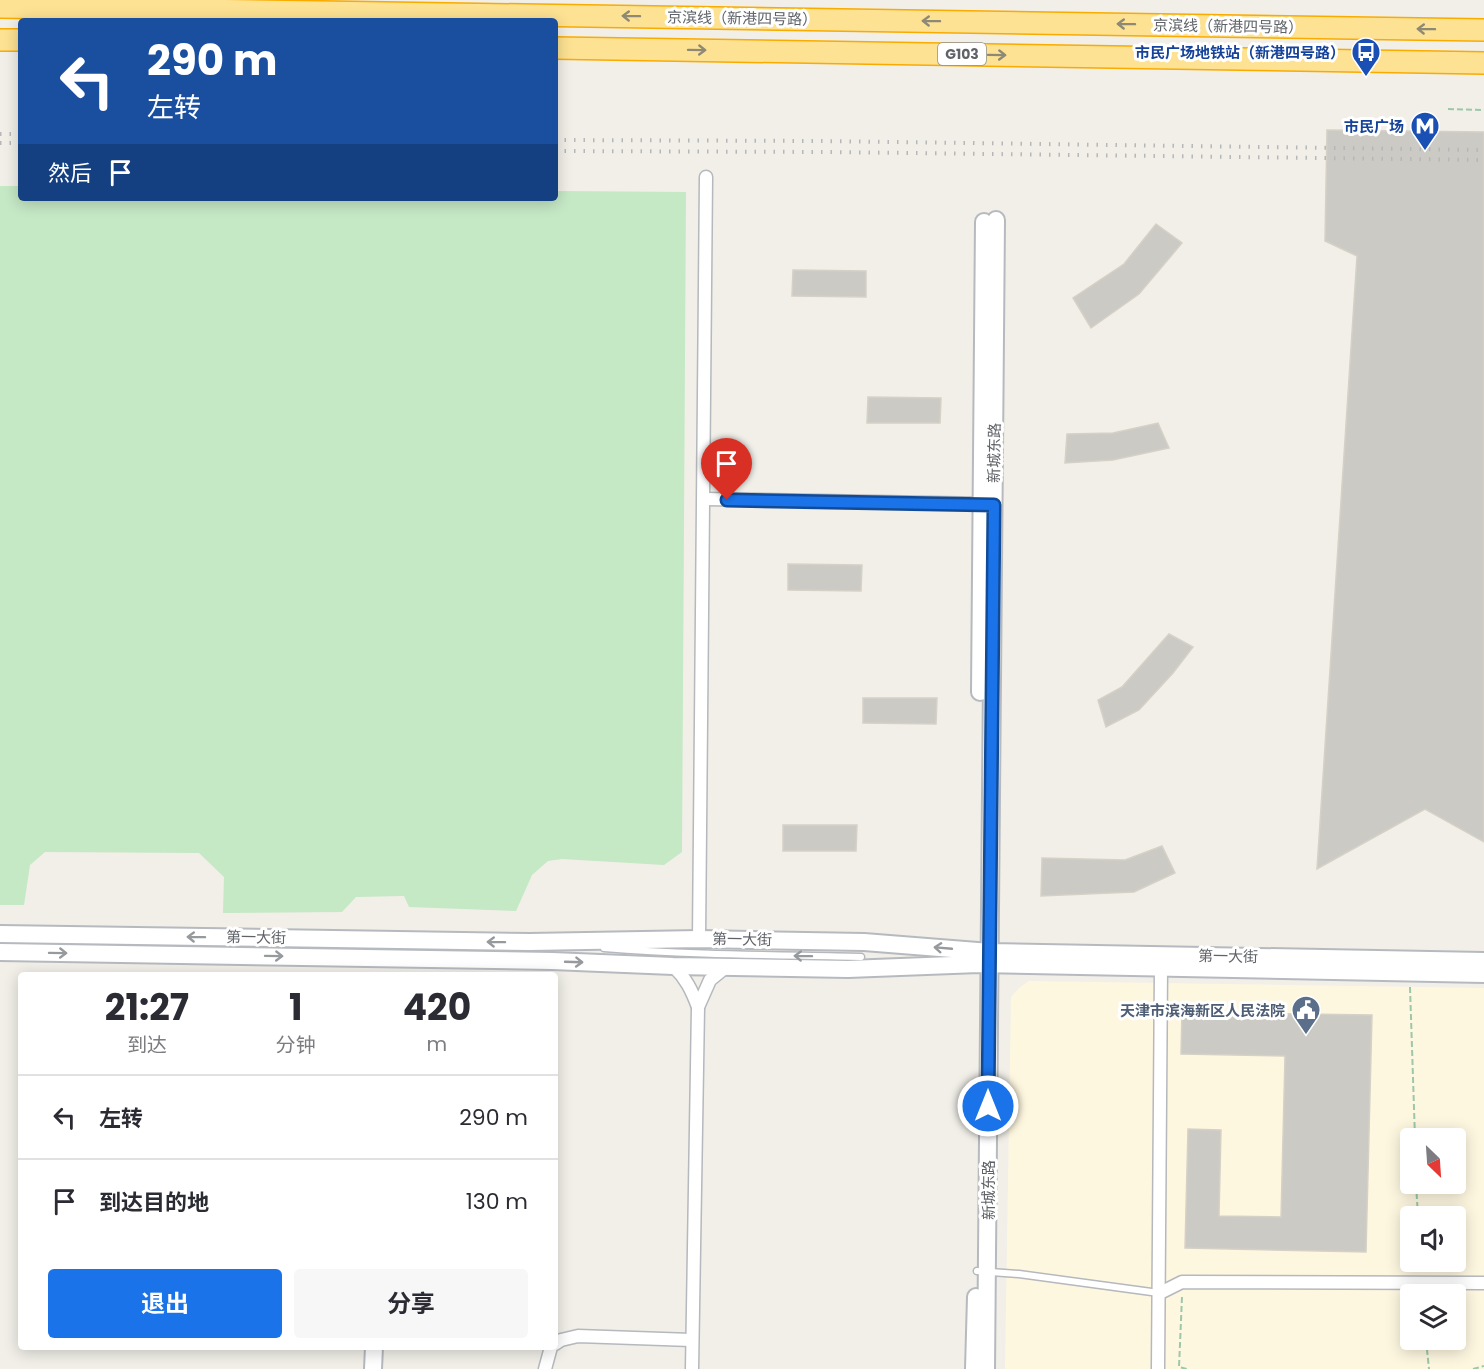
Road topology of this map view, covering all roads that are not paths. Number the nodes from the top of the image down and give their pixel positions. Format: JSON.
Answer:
{"nodes":[{"id":1,"x":0,"y":7,"type":"edge"},
{"id":2,"x":1484,"y":30,"type":"edge"},
{"id":3,"x":0,"y":40,"type":"edge"},
{"id":4,"x":18,"y":40,"type":"edge"},
{"id":5,"x":558,"y":48,"type":"edge"},
{"id":6,"x":1484,"y":63,"type":"edge"},
{"id":7,"x":706,"y":177,"type":"dead end"},
{"id":8,"x":990,"y":221,"type":"dead end"},
{"id":9,"x":704,"y":499,"type":"junction"},
{"id":10,"x":988,"y":504,"type":"junction"},
{"id":11,"x":0,"y":934,"type":"edge"},
{"id":12,"x":382,"y":939,"type":"junction"},
{"id":13,"x":699,"y":939,"type":"junction"},
{"id":14,"x":530,"y":942,"type":"junction"},
{"id":15,"x":0,"y":952,"type":"edge"},
{"id":16,"x":861,"y":957,"type":"dead end"},
{"id":17,"x":984,"y":958,"type":"junction"},
{"id":18,"x":1484,"y":961,"type":"edge"},
{"id":19,"x":673,"y":966,"type":"junction"},
{"id":20,"x":382,"y":967,"type":"edge"},
{"id":21,"x":726,"y":967,"type":"junction"},
{"id":22,"x":1161,"y":967,"type":"junction"},
{"id":23,"x":1484,"y":974,"type":"edge"},
{"id":24,"x":698,"y":1007,"type":"junction"},
{"id":25,"x":982,"y":1272,"type":"junction"},
{"id":26,"x":1484,"y":1283,"type":"edge"},
{"id":27,"x":1160,"y":1293,"type":"junction"},
{"id":28,"x":692,"y":1340,"type":"junction"},
{"id":29,"x":558,"y":1342,"type":"edge"},
{"id":30,"x":374,"y":1350,"type":"edge"},
{"id":31,"x":550,"y":1350,"type":"edge"},
{"id":32,"x":373,"y":1369,"type":"edge"},
{"id":33,"x":545,"y":1369,"type":"edge"},
{"id":34,"x":692,"y":1369,"type":"edge"},
{"id":35,"x":974,"y":1369,"type":"edge"},
{"id":36,"x":986,"y":1369,"type":"edge"},
{"id":37,"x":1158,"y":1369,"type":"edge"}],
"edges":[{"from":2,"to":1,"type":"highway","name":"京滨线（新港四号路）","number":"G103","one_way":true},
{"from":3,"to":4,"type":"highway"},
{"from":5,"to":6,"type":"highway","number":"G103","one_way":true},
{"from":7,"to":9,"type":"street"},
{"from":8,"to":10,"type":"main road","name":"新城东路"},
{"from":9,"to":10,"type":"street"},
{"from":9,"to":13,"type":"street"},
{"from":10,"to":17,"type":"main road","name":"新城东路"},
{"from":12,"to":11,"type":"main road","name":"第一大街","one_way":true},
{"from":14,"to":12,"type":"main road","name":"第一大街","one_way":true},
{"from":12,"to":20,"type":"main road"},
{"from":13,"to":14,"type":"main road","name":"第一大街"},
{"from":17,"to":13,"type":"main road","name":"第一大街","one_way":true},
{"from":16,"to":14,"type":"lane","one_way":true},
{"from":15,"to":20,"type":"main road","name":"第一大街","one_way":true},
{"from":17,"to":18,"type":"main road","name":"第一大街"},
{"from":17,"to":21,"type":"main road","name":"第一大街"},
{"from":17,"to":22,"type":"main road","name":"第一大街"},
{"from":17,"to":25,"type":"main road","name":"新城东路"},
{"from":20,"to":19,"type":"main road","name":"第一大街","one_way":true},
{"from":19,"to":21,"type":"main road","name":"第一大街"},
{"from":19,"to":24,"type":"street"},
{"from":21,"to":24,"type":"street"},
{"from":22,"to":23,"type":"main road","name":"第一大街"},
{"from":22,"to":27,"type":"street"},
{"from":24,"to":28,"type":"street"},
{"from":25,"to":27,"type":"lane"},
{"from":25,"to":35,"type":"main road","name":"新城东路"},
{"from":25,"to":36,"type":"main road","name":"新城东路"},
{"from":26,"to":27,"type":"street"},
{"from":27,"to":37,"type":"street"},
{"from":28,"to":29,"type":"street"},
{"from":28,"to":34,"type":"street"},
{"from":30,"to":32,"type":"main road"},
{"from":31,"to":33,"type":"street"}]}
